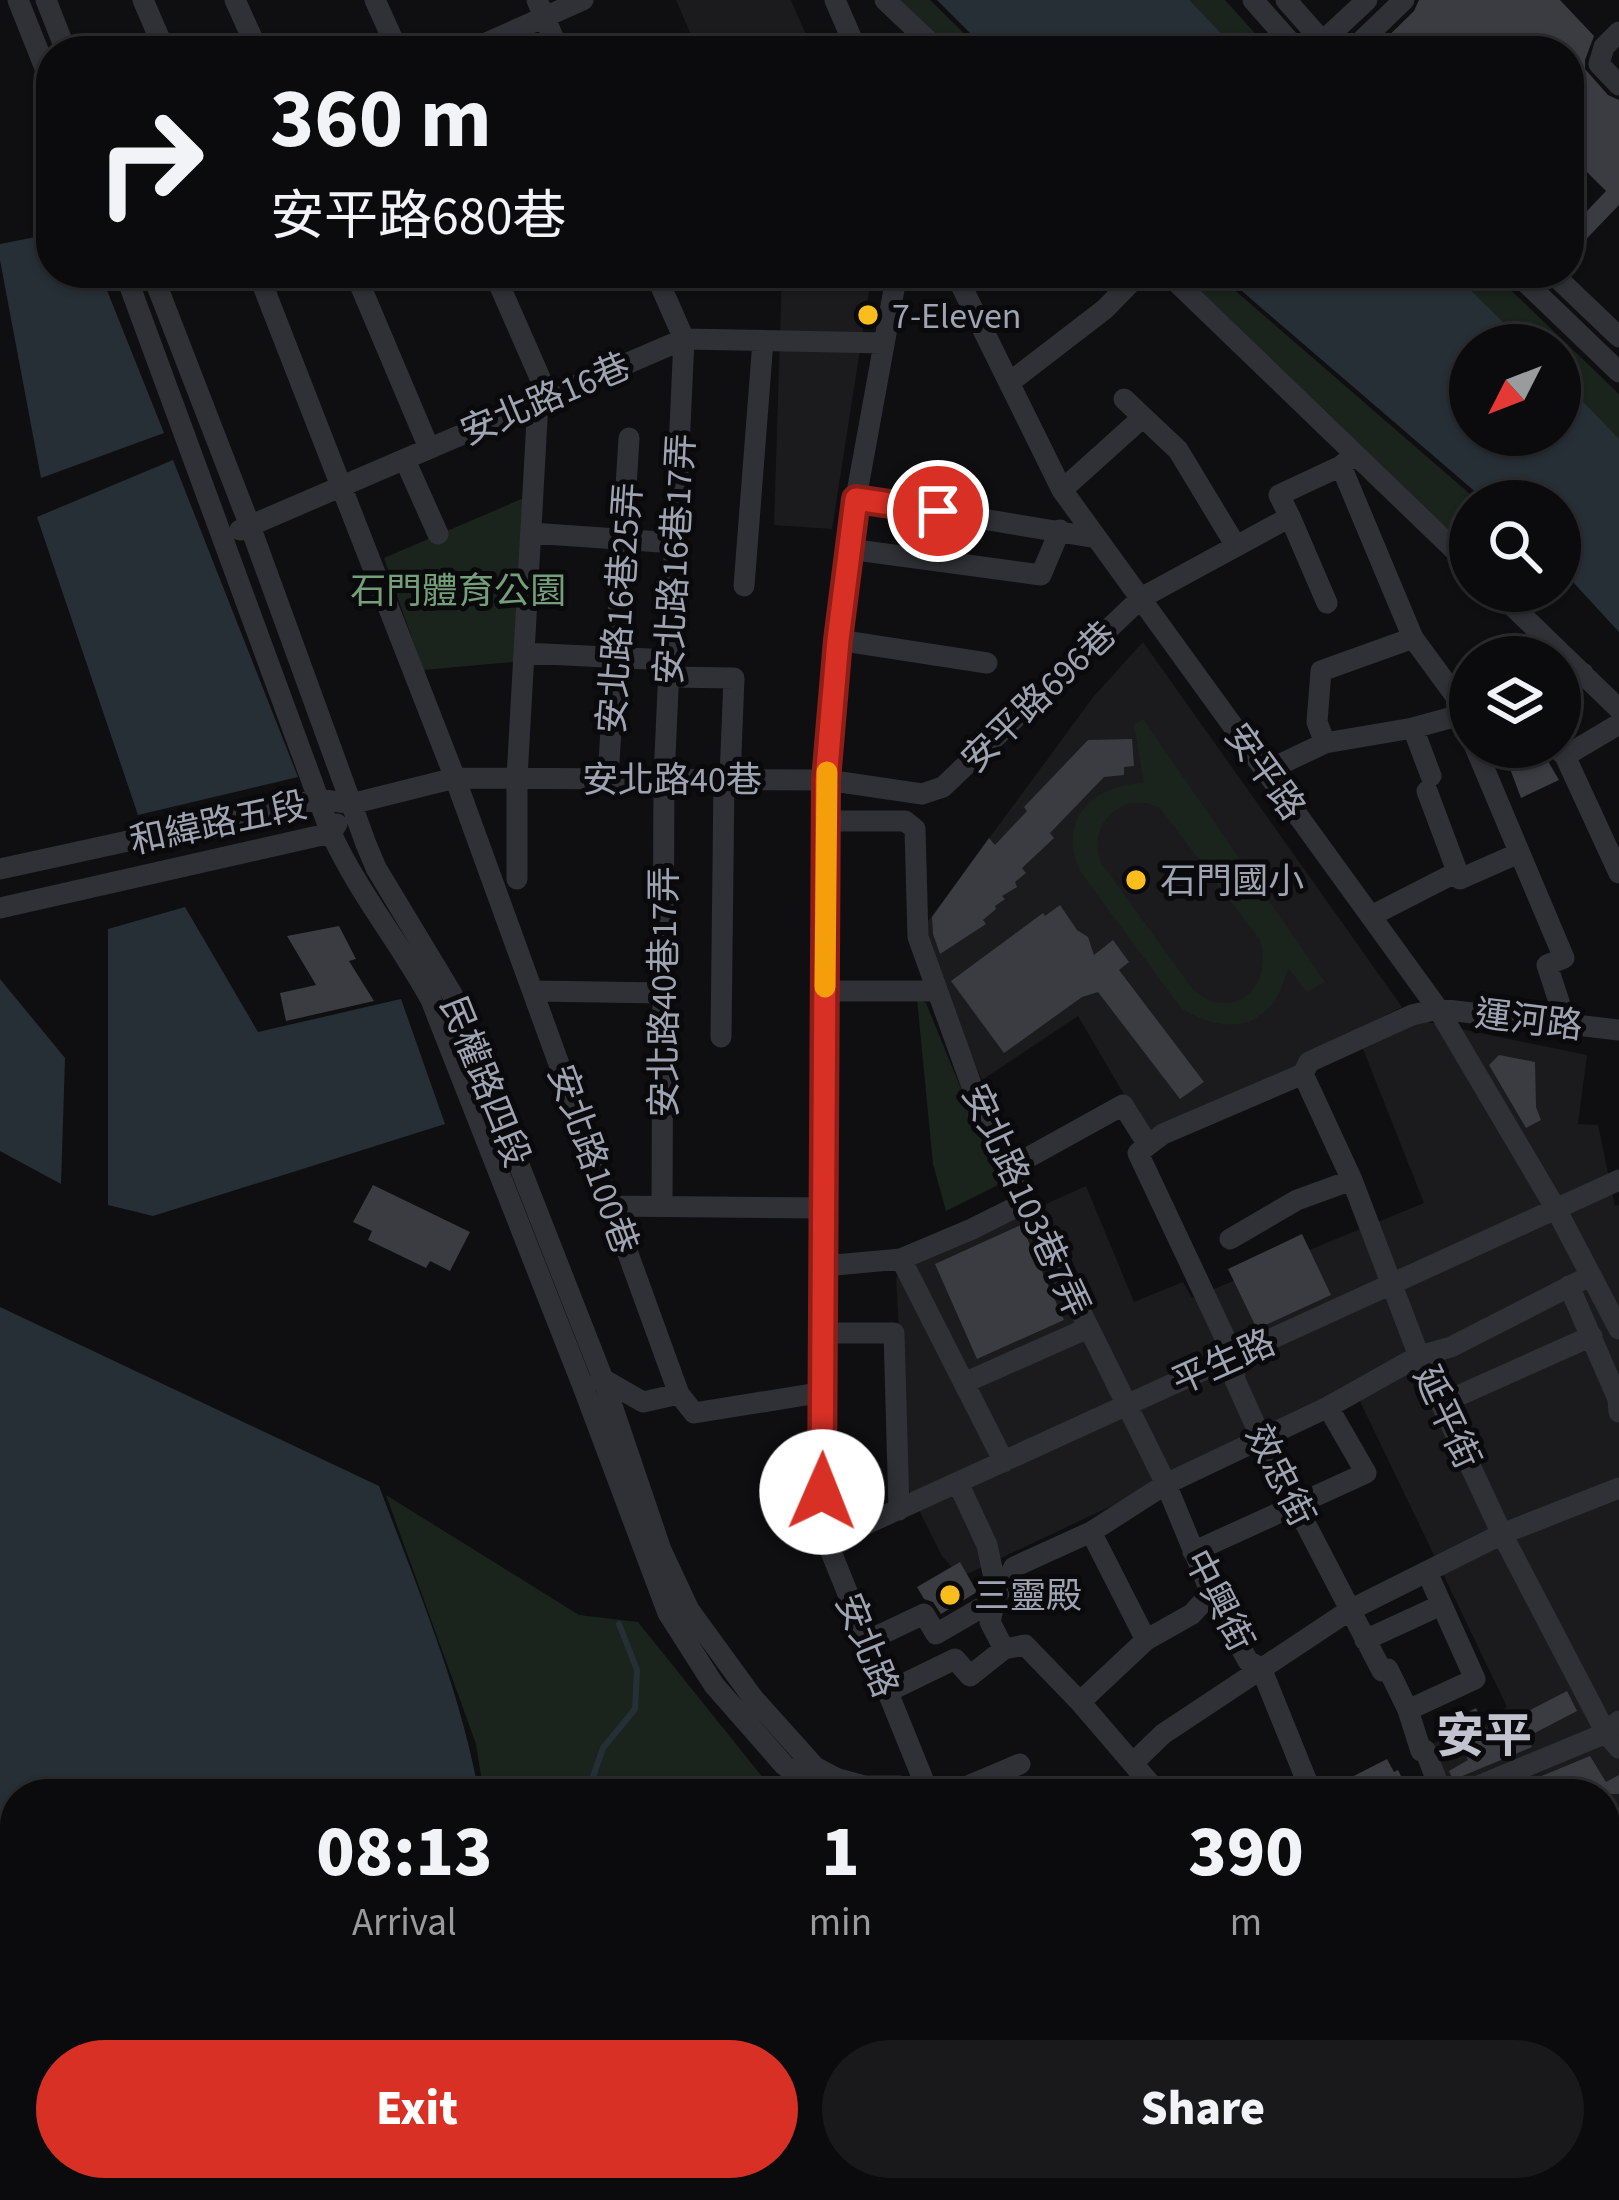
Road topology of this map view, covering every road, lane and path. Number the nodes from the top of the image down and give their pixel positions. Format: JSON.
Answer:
{"nodes":[{"id":1,"x":18,"y":0,"type":"edge"},
{"id":2,"x":46,"y":0,"type":"edge"},
{"id":3,"x":143,"y":0,"type":"edge"},
{"id":4,"x":235,"y":0,"type":"edge"},
{"id":5,"x":375,"y":0,"type":"edge"},
{"id":6,"x":583,"y":0,"type":"edge"},
{"id":7,"x":836,"y":0,"type":"edge"},
{"id":8,"x":885,"y":0,"type":"edge"},
{"id":9,"x":1252,"y":0,"type":"edge"},
{"id":10,"x":1286,"y":0,"type":"edge"},
{"id":11,"x":1367,"y":0,"type":"edge"},
{"id":12,"x":1404,"y":0,"type":"edge"},
{"id":13,"x":540,"y":8,"type":"edge"},
{"id":14,"x":60,"y":36,"type":"edge"},
{"id":15,"x":159,"y":36,"type":"edge"},
{"id":16,"x":251,"y":36,"type":"edge"},
{"id":17,"x":391,"y":36,"type":"edge"},
{"id":18,"x":493,"y":36,"type":"edge"},
{"id":19,"x":552,"y":36,"type":"edge"},
{"id":20,"x":850,"y":36,"type":"edge"},
{"id":21,"x":923,"y":36,"type":"edge"},
{"id":22,"x":1284,"y":36,"type":"edge"},
{"id":23,"x":1315,"y":36,"type":"edge"},
{"id":24,"x":1336,"y":36,"type":"edge"},
{"id":25,"x":1367,"y":36,"type":"edge"},
{"id":26,"x":1611,"y":39,"type":"edge"},
{"id":27,"x":36,"y":45,"type":"edge"},
{"id":28,"x":1619,"y":85,"type":"edge"},
{"id":29,"x":131,"y":288,"type":"edge"},
{"id":30,"x":158,"y":288,"type":"edge"},
{"id":31,"x":264,"y":288,"type":"edge"},
{"id":32,"x":361,"y":288,"type":"edge"},
{"id":33,"x":500,"y":288,"type":"edge"},
{"id":34,"x":662,"y":288,"type":"edge"},
{"id":35,"x":894,"y":288,"type":"edge"},
{"id":36,"x":962,"y":288,"type":"edge"},
{"id":37,"x":1125,"y":288,"type":"edge"},
{"id":38,"x":1182,"y":288,"type":"edge"},
{"id":39,"x":1532,"y":288,"type":"edge"},
{"id":40,"x":1568,"y":288,"type":"edge"},
{"id":41,"x":1619,"y":337,"type":"edge"},
{"id":42,"x":684,"y":339,"type":"junction"},
{"id":43,"x":764,"y":340,"type":"junction"},
{"id":44,"x":884,"y":344,"type":"junction"},
{"id":45,"x":1619,"y":372,"type":"edge"},
{"id":46,"x":1009,"y":383,"type":"junction"},
{"id":47,"x":543,"y":399,"type":"junction"},
{"id":48,"x":1124,"y":400,"type":"dead end"},
{"id":49,"x":1143,"y":418,"type":"junction"},
{"id":50,"x":629,"y":438,"type":"dead end"},
{"id":51,"x":429,"y":448,"type":"junction"},
{"id":52,"x":405,"y":460,"type":"junction"},
{"id":53,"x":1348,"y":460,"type":"junction"},
{"id":54,"x":342,"y":486,"type":"junction"},
{"id":55,"x":1062,"y":490,"type":"junction"},
{"id":56,"x":856,"y":499,"type":"junction"},
{"id":57,"x":1290,"y":517,"type":"junction"},
{"id":58,"x":250,"y":526,"type":"junction"},
{"id":59,"x":1060,"y":530,"type":"junction"},
{"id":60,"x":531,"y":533,"type":"junction"},
{"id":61,"x":438,"y":534,"type":"dead end"},
{"id":62,"x":223,"y":537,"type":"junction"},
{"id":63,"x":1097,"y":538,"type":"junction"},
{"id":64,"x":623,"y":539,"type":"junction"},
{"id":65,"x":675,"y":543,"type":"junction"},
{"id":66,"x":1236,"y":546,"type":"junction"},
{"id":67,"x":1449,"y":547,"type":"edge"},
{"id":68,"x":849,"y":549,"type":"junction"},
{"id":69,"x":744,"y":586,"type":"dead end"},
{"id":70,"x":1141,"y":598,"type":"junction"},
{"id":71,"x":1327,"y":603,"type":"dead end"},
{"id":72,"x":1519,"y":612,"type":"edge"},
{"id":73,"x":1413,"y":638,"type":"junction"},
{"id":74,"x":838,"y":640,"type":"junction"},
{"id":75,"x":524,"y":653,"type":"junction"},
{"id":76,"x":616,"y":657,"type":"junction"},
{"id":77,"x":987,"y":663,"type":"dead end"},
{"id":78,"x":669,"y":668,"type":"junction"},
{"id":79,"x":1583,"y":674,"type":"joint"},
{"id":80,"x":1449,"y":691,"type":"edge"},
{"id":81,"x":1619,"y":709,"type":"edge"},
{"id":82,"x":1449,"y":724,"type":"edge"},
{"id":83,"x":1619,"y":724,"type":"edge"},
{"id":84,"x":1413,"y":728,"type":"junction"},
{"id":85,"x":1581,"y":742,"type":"edge"},
{"id":86,"x":1325,"y":743,"type":"junction"},
{"id":87,"x":1484,"y":768,"type":"edge"},
{"id":88,"x":1568,"y":768,"type":"edge"},
{"id":89,"x":1266,"y":771,"type":"junction"},
{"id":90,"x":455,"y":778,"type":"junction"},
{"id":91,"x":517,"y":778,"type":"junction"},
{"id":92,"x":608,"y":778,"type":"junction"},
{"id":93,"x":664,"y":778,"type":"junction"},
{"id":94,"x":727,"y":778,"type":"junction"},
{"id":95,"x":826,"y":780,"type":"junction"},
{"id":96,"x":934,"y":791,"type":"joint"},
{"id":97,"x":320,"y":799,"type":"junction"},
{"id":98,"x":351,"y":803,"type":"junction"},
{"id":99,"x":826,"y":821,"type":"junction"},
{"id":100,"x":331,"y":833,"type":"junction"},
{"id":101,"x":1519,"y":854,"type":"junction"},
{"id":102,"x":0,"y":869,"type":"edge"},
{"id":103,"x":1457,"y":872,"type":"junction"},
{"id":104,"x":1619,"y":873,"type":"edge"},
{"id":105,"x":517,"y":879,"type":"dead end"},
{"id":106,"x":0,"y":908,"type":"edge"},
{"id":107,"x":1371,"y":916,"type":"junction"},
{"id":108,"x":825,"y":991,"type":"junction"},
{"id":109,"x":533,"y":992,"type":"junction"},
{"id":110,"x":937,"y":992,"type":"junction"},
{"id":111,"x":663,"y":993,"type":"junction"},
{"id":112,"x":1438,"y":1009,"type":"junction"},
{"id":113,"x":1566,"y":1023,"type":"junction"},
{"id":114,"x":1619,"y":1030,"type":"edge"},
{"id":115,"x":721,"y":1037,"type":"dead end"},
{"id":116,"x":1303,"y":1074,"type":"junction"},
{"id":117,"x":1148,"y":1145,"type":"junction"},
{"id":118,"x":1009,"y":1168,"type":"junction"},
{"id":119,"x":1352,"y":1180,"type":"junction"},
{"id":120,"x":1619,"y":1180,"type":"edge"},
{"id":121,"x":1026,"y":1202,"type":"junction"},
{"id":122,"x":662,"y":1205,"type":"junction"},
{"id":123,"x":611,"y":1207,"type":"junction"},
{"id":124,"x":824,"y":1208,"type":"junction"},
{"id":125,"x":1556,"y":1209,"type":"junction"},
{"id":126,"x":1230,"y":1239,"type":"dead end"},
{"id":127,"x":901,"y":1258,"type":"junction"},
{"id":128,"x":824,"y":1265,"type":"junction"},
{"id":129,"x":1579,"y":1281,"type":"junction"},
{"id":130,"x":1391,"y":1285,"type":"junction"},
{"id":131,"x":1088,"y":1328,"type":"junction"},
{"id":132,"x":1619,"y":1329,"type":"edge"},
{"id":133,"x":824,"y":1333,"type":"junction"},
{"id":134,"x":1592,"y":1336,"type":"junction"},
{"id":135,"x":1419,"y":1356,"type":"junction"},
{"id":136,"x":1234,"y":1357,"type":"junction"},
{"id":137,"x":593,"y":1381,"type":"junction"},
{"id":138,"x":964,"y":1383,"type":"junction"},
{"id":139,"x":824,"y":1392,"type":"junction"},
{"id":140,"x":679,"y":1394,"type":"junction"},
{"id":141,"x":1618,"y":1399,"type":"edge"},
{"id":142,"x":1442,"y":1403,"type":"junction"},
{"id":143,"x":1126,"y":1405,"type":"junction"},
{"id":144,"x":1328,"y":1407,"type":"junction"},
{"id":145,"x":1619,"y":1412,"type":"edge"},
{"id":146,"x":1262,"y":1440,"type":"junction"},
{"id":147,"x":1004,"y":1462,"type":"junction"},
{"id":148,"x":958,"y":1483,"type":"junction"},
{"id":149,"x":1166,"y":1484,"type":"junction"},
{"id":150,"x":1619,"y":1489,"type":"edge"},
{"id":151,"x":1296,"y":1506,"type":"junction"},
{"id":152,"x":899,"y":1510,"type":"junction"},
{"id":153,"x":1091,"y":1532,"type":"junction"},
{"id":154,"x":1502,"y":1534,"type":"junction"},
{"id":155,"x":827,"y":1542,"type":"junction"},
{"id":156,"x":1193,"y":1552,"type":"junction"},
{"id":157,"x":1427,"y":1572,"type":"junction"},
{"id":158,"x":997,"y":1592,"type":"junction"},
{"id":159,"x":1211,"y":1593,"type":"junction"},
{"id":160,"x":1441,"y":1605,"type":"junction"},
{"id":161,"x":1350,"y":1610,"type":"junction"},
{"id":162,"x":1146,"y":1640,"type":"junction"},
{"id":163,"x":1365,"y":1640,"type":"junction"},
{"id":164,"x":867,"y":1641,"type":"junction"},
{"id":165,"x":1004,"y":1649,"type":"junction"},
{"id":166,"x":1261,"y":1668,"type":"junction"},
{"id":167,"x":887,"y":1692,"type":"junction"},
{"id":168,"x":1080,"y":1702,"type":"junction"},
{"id":169,"x":1408,"y":1710,"type":"junction"},
{"id":170,"x":1615,"y":1734,"type":"edge"},
{"id":171,"x":1134,"y":1762,"type":"junction"},
{"id":172,"x":1020,"y":1764,"type":"dead end"},
{"id":173,"x":802,"y":1779,"type":"edge"},
{"id":174,"x":838,"y":1779,"type":"edge"},
{"id":175,"x":923,"y":1779,"type":"edge"},
{"id":176,"x":984,"y":1779,"type":"edge"},
{"id":177,"x":1147,"y":1779,"type":"edge"},
{"id":178,"x":1306,"y":1779,"type":"edge"},
{"id":179,"x":1436,"y":1779,"type":"edge"},
{"id":180,"x":1498,"y":1779,"type":"edge"}],
"edges":[{"from":1,"to":27,"type":"street"},
{"from":2,"to":14,"type":"street"},
{"from":3,"to":15,"type":"street"},
{"from":4,"to":16,"type":"street"},
{"from":5,"to":17,"type":"street"},
{"from":6,"to":13,"type":"street"},
{"from":7,"to":20,"type":"street"},
{"from":8,"to":21,"type":"street"},
{"from":9,"to":22,"type":"street"},
{"from":10,"to":23,"type":"street"},
{"from":11,"to":24,"type":"street"},
{"from":12,"to":25,"type":"street"},
{"from":13,"to":18,"type":"street"},
{"from":13,"to":19,"type":"street"},
{"from":26,"to":28,"type":"street"},
{"from":29,"to":62,"type":"street","name":"民權路四段"},
{"from":30,"to":58,"type":"street","name":"民權路四段"},
{"from":31,"to":54,"type":"street","name":"安北路100巷"},
{"from":32,"to":51,"type":"street"},
{"from":33,"to":47,"type":"street"},
{"from":34,"to":42,"type":"street"},
{"from":35,"to":44,"type":"street","name":"安北路"},
{"from":36,"to":46,"type":"street","name":"安平路"},
{"from":37,"to":46,"type":"street"},
{"from":38,"to":53,"type":"street"},
{"from":39,"to":45,"type":"street"},
{"from":40,"to":41,"type":"street"},
{"from":42,"to":43,"type":"street","name":"安北路16巷"},
{"from":42,"to":47,"type":"street","name":"安北路16巷"},
{"from":42,"to":65,"type":"street","name":"安北路16巷17弄"},
{"from":43,"to":44,"type":"street","name":"安北路16巷"},
{"from":43,"to":69,"type":"street"},
{"from":44,"to":56,"type":"street","name":"安北路"},
{"from":46,"to":55,"type":"street","name":"安平路"},
{"from":47,"to":51,"type":"street","name":"安北路16巷"},
{"from":47,"to":60,"type":"street"},
{"from":48,"to":49,"type":"street"},
{"from":49,"to":55,"type":"street"},
{"from":49,"to":66,"type":"street"},
{"from":50,"to":64,"type":"street","name":"安北路16巷25弄"},
{"from":51,"to":52,"type":"street","name":"安北路16巷"},
{"from":52,"to":54,"type":"street","name":"安北路16巷"},
{"from":52,"to":61,"type":"street"},
{"from":53,"to":57,"type":"street"},
{"from":53,"to":67,"type":"street"},
{"from":53,"to":73,"type":"street"},
{"from":54,"to":58,"type":"street","name":"安北路16巷"},
{"from":54,"to":90,"type":"street","name":"安北路100巷"},
{"from":55,"to":63,"type":"street","name":"安平路"},
{"from":56,"to":59,"type":"street"},
{"from":56,"to":68,"type":"street","name":"安北路"},
{"from":57,"to":66,"type":"street","name":"安平路696巷"},
{"from":57,"to":71,"type":"street"},
{"from":58,"to":62,"type":"street","name":"安北路16巷"},
{"from":58,"to":98,"type":"street","name":"民權路四段"},
{"from":59,"to":63,"type":"street"},
{"from":59,"to":68,"type":"street"},
{"from":60,"to":64,"type":"street"},
{"from":60,"to":75,"type":"street"},
{"from":62,"to":97,"type":"street","name":"民權路四段"},
{"from":63,"to":70,"type":"street","name":"安平路"},
{"from":64,"to":65,"type":"street"},
{"from":64,"to":76,"type":"street","name":"安北路16巷25弄"},
{"from":65,"to":78,"type":"street","name":"安北路16巷17弄"},
{"from":66,"to":70,"type":"street","name":"安平路696巷"},
{"from":68,"to":74,"type":"street","name":"安北路"},
{"from":70,"to":89,"type":"street","name":"安平路"},
{"from":70,"to":96,"type":"street","name":"安平路696巷"},
{"from":72,"to":79,"type":"street"},
{"from":73,"to":80,"type":"street"},
{"from":73,"to":86,"type":"street"},
{"from":74,"to":77,"type":"street"},
{"from":74,"to":95,"type":"street","name":"安北路"},
{"from":75,"to":76,"type":"street"},
{"from":75,"to":91,"type":"street"},
{"from":76,"to":78,"type":"street"},
{"from":76,"to":92,"type":"street","name":"安北路16巷25弄"},
{"from":78,"to":93,"type":"street","name":"安北路16巷17弄"},
{"from":78,"to":94,"type":"street","name":"安北路40巷17弄"},
{"from":79,"to":81,"type":"street"},
{"from":82,"to":84,"type":"street"},
{"from":83,"to":85,"type":"street"},
{"from":84,"to":86,"type":"street"},
{"from":84,"to":103,"type":"street"},
{"from":86,"to":89,"type":"street"},
{"from":87,"to":101,"type":"street"},
{"from":88,"to":104,"type":"street"},
{"from":89,"to":107,"type":"street","name":"安平路"},
{"from":90,"to":91,"type":"street","name":"安北路40巷"},
{"from":90,"to":98,"type":"street","name":"安北路40巷"},
{"from":90,"to":109,"type":"street","name":"安北路100巷"},
{"from":91,"to":92,"type":"street","name":"安北路40巷"},
{"from":91,"to":105,"type":"street"},
{"from":92,"to":93,"type":"street","name":"安北路40巷"},
{"from":93,"to":94,"type":"street","name":"安北路40巷"},
{"from":93,"to":111,"type":"street","name":"安北路40巷17弄"},
{"from":94,"to":95,"type":"street","name":"安北路40巷"},
{"from":94,"to":115,"type":"street","name":"安北路40巷17弄"},
{"from":95,"to":96,"type":"street","name":"安北路40巷"},
{"from":95,"to":99,"type":"street","name":"安北路"},
{"from":97,"to":98,"type":"street","name":"和緯路五段"},
{"from":97,"to":100,"type":"street","name":"民權路四段"},
{"from":97,"to":102,"type":"street","name":"和緯路五段"},
{"from":98,"to":100,"type":"street","name":"和緯路五段"},
{"from":98,"to":137,"type":"street","name":"民權路四段"},
{"from":99,"to":108,"type":"street","name":"安北路"},
{"from":99,"to":110,"type":"street","name":"安北路103巷7弄"},
{"from":100,"to":106,"type":"street","name":"和緯路五段"},
{"from":100,"to":137,"type":"street","name":"民權路四段"},
{"from":101,"to":103,"type":"street"},
{"from":101,"to":113,"type":"street"},
{"from":103,"to":107,"type":"street"},
{"from":107,"to":112,"type":"street","name":"安平路"},
{"from":108,"to":110,"type":"street"},
{"from":108,"to":124,"type":"street","name":"安北路"},
{"from":109,"to":111,"type":"street"},
{"from":109,"to":123,"type":"street","name":"安北路100巷"},
{"from":110,"to":118,"type":"street","name":"安北路103巷7弄"},
{"from":111,"to":122,"type":"street","name":"安北路40巷17弄"},
{"from":112,"to":113,"type":"street","name":"運河路"},
{"from":112,"to":116,"type":"street"},
{"from":112,"to":125,"type":"street","name":"安平路"},
{"from":113,"to":114,"type":"street","name":"運河路"},
{"from":116,"to":117,"type":"street"},
{"from":116,"to":119,"type":"street","name":"延平街"},
{"from":117,"to":118,"type":"street"},
{"from":117,"to":136,"type":"street","name":"效忠街"},
{"from":118,"to":121,"type":"street","name":"安北路103巷7弄"},
{"from":119,"to":126,"type":"street"},
{"from":119,"to":130,"type":"street","name":"延平街"},
{"from":120,"to":125,"type":"street","name":"平生路"},
{"from":121,"to":127,"type":"street"},
{"from":121,"to":131,"type":"street","name":"安北路103巷7弄"},
{"from":122,"to":123,"type":"street"},
{"from":122,"to":124,"type":"street"},
{"from":123,"to":140,"type":"street","name":"安北路100巷"},
{"from":124,"to":128,"type":"street","name":"安北路"},
{"from":125,"to":129,"type":"street","name":"安平路"},
{"from":125,"to":130,"type":"street","name":"平生路"},
{"from":127,"to":128,"type":"street"},
{"from":127,"to":138,"type":"street"},
{"from":128,"to":133,"type":"street","name":"安北路"},
{"from":129,"to":132,"type":"street","name":"安平路"},
{"from":129,"to":134,"type":"street"},
{"from":129,"to":135,"type":"street"},
{"from":130,"to":135,"type":"street","name":"延平街"},
{"from":130,"to":136,"type":"street","name":"平生路"},
{"from":131,"to":138,"type":"street"},
{"from":131,"to":143,"type":"street","name":"安北路103巷7弄"},
{"from":133,"to":139,"type":"street","name":"安北路"},
{"from":133,"to":152,"type":"street"},
{"from":134,"to":141,"type":"street"},
{"from":134,"to":142,"type":"street"},
{"from":135,"to":142,"type":"street","name":"延平街"},
{"from":135,"to":144,"type":"street"},
{"from":136,"to":143,"type":"street","name":"平生路"},
{"from":136,"to":146,"type":"street","name":"效忠街"},
{"from":137,"to":140,"type":"street"},
{"from":137,"to":173,"type":"street","name":"民權路四段"},
{"from":137,"to":174,"type":"street","name":"民權路四段"},
{"from":138,"to":147,"type":"street"},
{"from":139,"to":140,"type":"street"},
{"from":139,"to":155,"type":"street","name":"安北路"},
{"from":141,"to":145,"type":"street"},
{"from":142,"to":154,"type":"street","name":"延平街"},
{"from":143,"to":147,"type":"street","name":"平生路"},
{"from":143,"to":149,"type":"street","name":"中興街"},
{"from":144,"to":146,"type":"street"},
{"from":144,"to":151,"type":"street"},
{"from":146,"to":149,"type":"street"},
{"from":146,"to":151,"type":"street","name":"效忠街"},
{"from":147,"to":148,"type":"street","name":"平生路"},
{"from":148,"to":152,"type":"street","name":"平生路"},
{"from":148,"to":158,"type":"street"},
{"from":149,"to":153,"type":"street"},
{"from":149,"to":156,"type":"street","name":"中興街"},
{"from":150,"to":154,"type":"street"},
{"from":151,"to":156,"type":"street"},
{"from":151,"to":161,"type":"street","name":"效忠街"},
{"from":152,"to":155,"type":"street","name":"平生路"},
{"from":153,"to":158,"type":"street"},
{"from":153,"to":162,"type":"street"},
{"from":154,"to":157,"type":"street"},
{"from":154,"to":170,"type":"street","name":"延平街"},
{"from":155,"to":164,"type":"street","name":"安北路"},
{"from":156,"to":159,"type":"street","name":"中興街"},
{"from":157,"to":160,"type":"street"},
{"from":157,"to":161,"type":"street"},
{"from":158,"to":164,"type":"street"},
{"from":158,"to":165,"type":"street"},
{"from":159,"to":162,"type":"street"},
{"from":159,"to":166,"type":"street","name":"中興街"},
{"from":160,"to":163,"type":"street"},
{"from":160,"to":169,"type":"street"},
{"from":161,"to":163,"type":"street","name":"效忠街"},
{"from":161,"to":166,"type":"street"},
{"from":162,"to":168,"type":"street"},
{"from":163,"to":169,"type":"street","name":"效忠街"},
{"from":164,"to":167,"type":"street","name":"安北路"},
{"from":165,"to":167,"type":"street"},
{"from":165,"to":168,"type":"street"},
{"from":166,"to":171,"type":"street"},
{"from":166,"to":178,"type":"street","name":"中興街"},
{"from":167,"to":175,"type":"street","name":"安北路"},
{"from":168,"to":171,"type":"street"},
{"from":169,"to":179,"type":"street","name":"效忠街"},
{"from":170,"to":180,"type":"street"},
{"from":171,"to":177,"type":"street"},
{"from":172,"to":176,"type":"street"}]}
